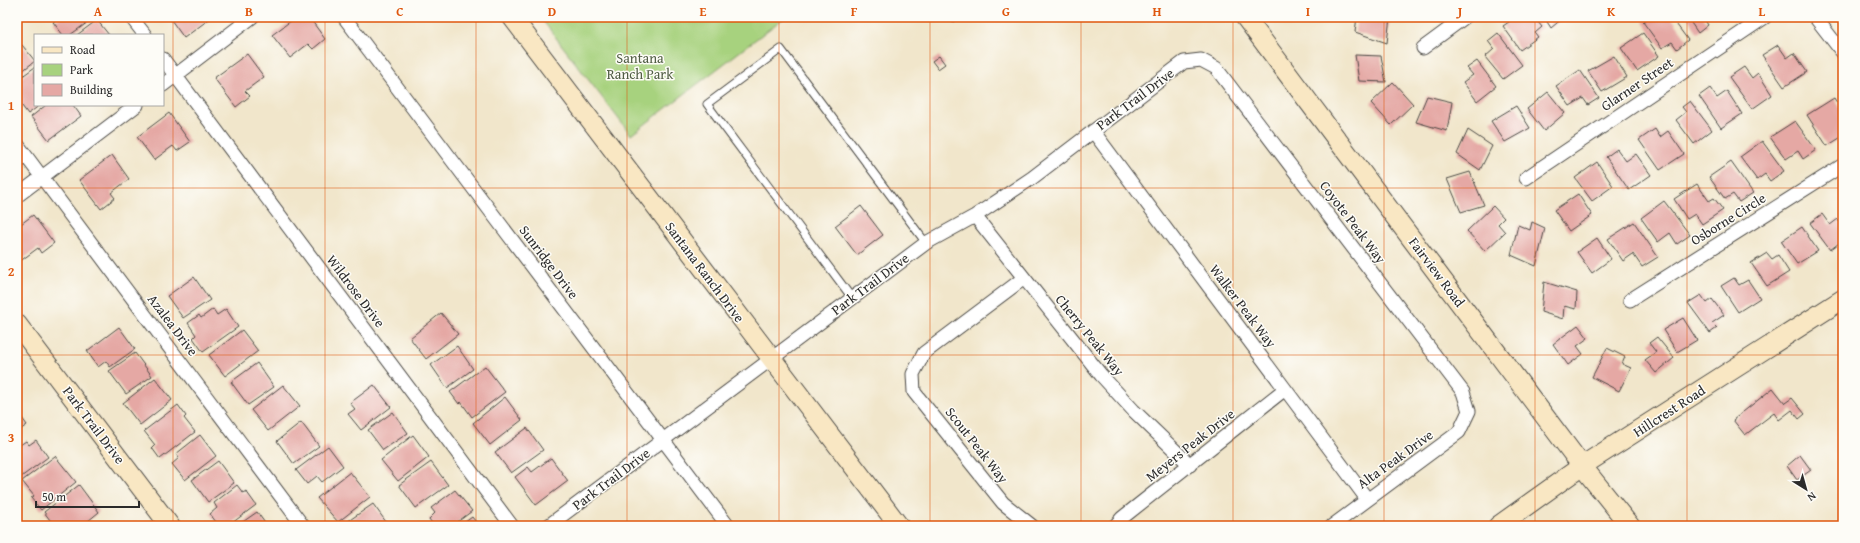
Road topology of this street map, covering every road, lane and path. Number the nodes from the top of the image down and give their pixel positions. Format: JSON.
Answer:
{"nodes":[{"id":1,"x":132,"y":17,"type":"edge"},
{"id":2,"x":252,"y":17,"type":"edge"},
{"id":3,"x":344,"y":17,"type":"edge"},
{"id":4,"x":512,"y":17,"type":"edge"},
{"id":5,"x":1245,"y":17,"type":"edge"},
{"id":6,"x":1465,"y":17,"type":"edge"},
{"id":7,"x":1765,"y":17,"type":"edge"},
{"id":8,"x":1815,"y":17,"type":"edge"},
{"id":9,"x":144,"y":34,"type":"edge"},
{"id":10,"x":1423,"y":48,"type":"dead end"},
{"id":11,"x":1843,"y":53,"type":"edge"},
{"id":12,"x":164,"y":60,"type":"edge"},
{"id":13,"x":1201,"y":60,"type":"joint"},
{"id":14,"x":175,"y":76,"type":"junction"},
{"id":15,"x":164,"y":84,"type":"edge"},
{"id":16,"x":136,"y":106,"type":"edge"},
{"id":17,"x":1094,"y":131,"type":"junction"},
{"id":18,"x":17,"y":144,"type":"edge"},
{"id":19,"x":1843,"y":165,"type":"edge"},
{"id":20,"x":42,"y":177,"type":"junction"},
{"id":21,"x":1526,"y":178,"type":"dead end"},
{"id":22,"x":17,"y":196,"type":"edge"},
{"id":23,"x":975,"y":216,"type":"junction"},
{"id":24,"x":926,"y":243,"type":"junction"},
{"id":25,"x":1024,"y":278,"type":"junction"},
{"id":26,"x":852,"y":298,"type":"junction"},
{"id":27,"x":1843,"y":299,"type":"edge"},
{"id":28,"x":1630,"y":300,"type":"dead end"},
{"id":29,"x":17,"y":324,"type":"edge"},
{"id":30,"x":771,"y":359,"type":"junction"},
{"id":31,"x":1285,"y":389,"type":"junction"},
{"id":32,"x":1469,"y":411,"type":"joint"},
{"id":33,"x":663,"y":440,"type":"junction"},
{"id":34,"x":1190,"y":465,"type":"junction"},
{"id":35,"x":1582,"y":466,"type":"junction"},
{"id":36,"x":1367,"y":499,"type":"junction"},
{"id":37,"x":170,"y":526,"type":"edge"},
{"id":38,"x":303,"y":526,"type":"edge"},
{"id":39,"x":512,"y":526,"type":"edge"},
{"id":40,"x":548,"y":526,"type":"edge"},
{"id":41,"x":728,"y":526,"type":"edge"},
{"id":42,"x":899,"y":526,"type":"edge"},
{"id":43,"x":1032,"y":526,"type":"edge"},
{"id":44,"x":1115,"y":526,"type":"edge"},
{"id":45,"x":1332,"y":526,"type":"edge"},
{"id":46,"x":1498,"y":526,"type":"edge"},
{"id":47,"x":1630,"y":526,"type":"edge"}],
"edges":[{"from":1,"to":9,"type":"street"},
{"from":2,"to":14,"type":"street"},
{"from":3,"to":33,"type":"street","name":"Sunridge Drive"},
{"from":4,"to":30,"type":"street","name":"Santana Ranch Drive"},
{"from":5,"to":35,"type":"street","name":"Fairview Road"},
{"from":6,"to":10,"type":"street"},
{"from":7,"to":21,"type":"street","name":"Glarner Street"},
{"from":8,"to":11,"type":"street"},
{"from":12,"to":14,"type":"street","name":"Wildrose Drive"},
{"from":13,"to":17,"type":"street","name":"Park Trail Drive"},
{"from":13,"to":32,"type":"street","name":"Coyote Peak Way"},
{"from":14,"to":15,"type":"street"},
{"from":14,"to":39,"type":"street","name":"Wildrose Drive"},
{"from":16,"to":20,"type":"street"},
{"from":17,"to":23,"type":"street","name":"Park Trail Drive"},
{"from":17,"to":31,"type":"street","name":"Walker Peak Way"},
{"from":18,"to":20,"type":"street","name":"Azalea Drive"},
{"from":19,"to":28,"type":"street","name":"Osborne Circle"},
{"from":20,"to":22,"type":"street"},
{"from":20,"to":38,"type":"street","name":"Azalea Drive"},
{"from":23,"to":24,"type":"street","name":"Park Trail Drive"},
{"from":23,"to":25,"type":"street","name":"Cherry Peak Way"},
{"from":24,"to":26,"type":"street","name":"Park Trail Drive"},
{"from":24,"to":26,"type":"lane"},
{"from":25,"to":34,"type":"street","name":"Cherry Peak Way"},
{"from":25,"to":43,"type":"street","name":"Scout Peak Way"},
{"from":26,"to":30,"type":"street","name":"Park Trail Drive"},
{"from":27,"to":35,"type":"street","name":"Hillcrest Road"},
{"from":29,"to":37,"type":"street","name":"Park Trail Drive"},
{"from":30,"to":33,"type":"street","name":"Park Trail Drive"},
{"from":30,"to":42,"type":"street","name":"Santana Ranch Drive"},
{"from":31,"to":34,"type":"street","name":"Meyers Peak Drive"},
{"from":31,"to":36,"type":"street","name":"Walker Peak Way"},
{"from":32,"to":36,"type":"street","name":"Alta Peak Drive"},
{"from":33,"to":40,"type":"street","name":"Park Trail Drive"},
{"from":33,"to":41,"type":"street","name":"Sunridge Drive"},
{"from":34,"to":44,"type":"street","name":"Meyers Peak Drive"},
{"from":35,"to":46,"type":"street","name":"Hillcrest Road"},
{"from":35,"to":47,"type":"street","name":"Fairview Road"},
{"from":36,"to":45,"type":"street","name":"Alta Peak Drive"}]}
